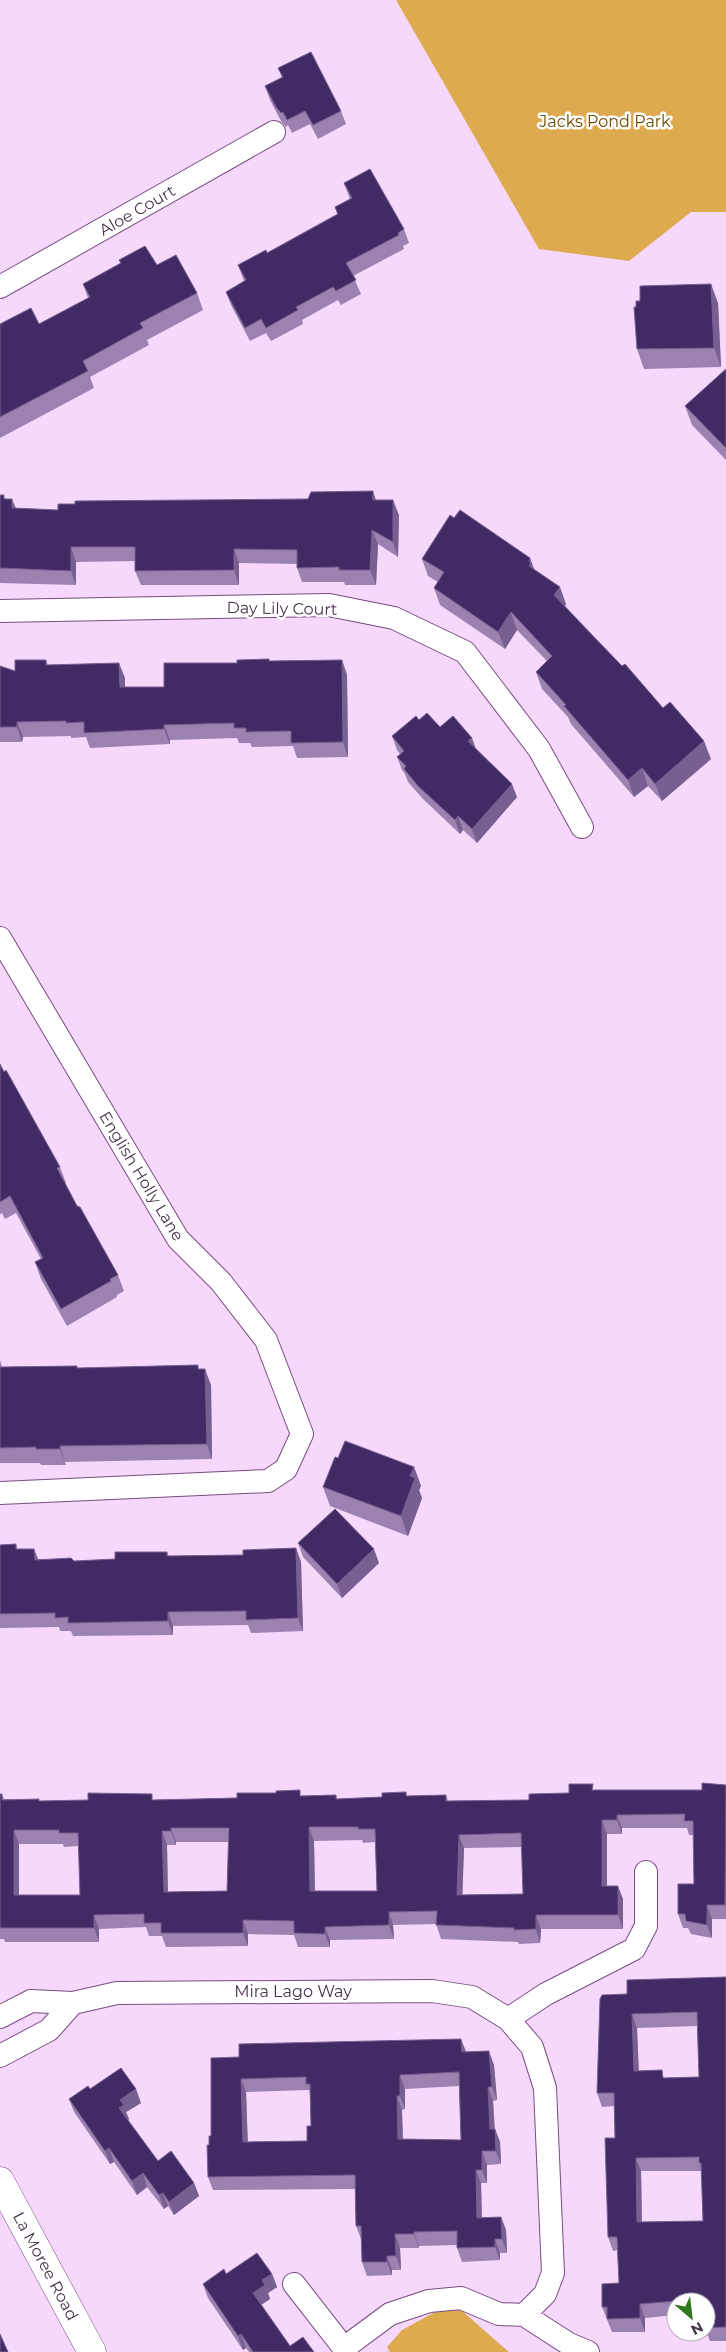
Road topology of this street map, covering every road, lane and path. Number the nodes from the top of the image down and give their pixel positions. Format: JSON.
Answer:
{"nodes":[{"id":1,"x":274,"y":132,"type":"dead end"},
{"id":2,"x":0,"y":288,"type":"edge"},
{"id":3,"x":0,"y":611,"type":"edge"},
{"id":4,"x":582,"y":827,"type":"dead end"},
{"id":5,"x":0,"y":938,"type":"edge"},
{"id":6,"x":0,"y":1493,"type":"edge"},
{"id":7,"x":646,"y":1872,"type":"dead end"},
{"id":8,"x":73,"y":2003,"type":"junction"},
{"id":9,"x":0,"y":2017,"type":"edge"},
{"id":10,"x":508,"y":2019,"type":"junction"},
{"id":11,"x":0,"y":2056,"type":"edge"},
{"id":12,"x":0,"y":2181,"type":"edge"},
{"id":13,"x":294,"y":2284,"type":"dead end"},
{"id":14,"x":524,"y":2315,"type":"junction"},
{"id":15,"x":346,"y":2350,"type":"edge"},
{"id":16,"x":92,"y":2352,"type":"edge"},
{"id":17,"x":588,"y":2352,"type":"edge"}],
"edges":[{"from":1,"to":2,"type":"street","name":"Aloe Court"},
{"from":3,"to":4,"type":"street","name":"Day Lily Court"},
{"from":5,"to":6,"type":"street","name":"English Holly Lane"},
{"from":7,"to":10,"type":"street"},
{"from":8,"to":9,"type":"street","name":"Mira Lago Way"},
{"from":8,"to":10,"type":"street","name":"Mira Lago Way"},
{"from":8,"to":11,"type":"street"},
{"from":10,"to":14,"type":"street","name":"Mira Lago Way"},
{"from":12,"to":16,"type":"street","name":"La Moree Road"},
{"from":13,"to":15,"type":"street"},
{"from":14,"to":15,"type":"street"},
{"from":14,"to":17,"type":"street"}]}
